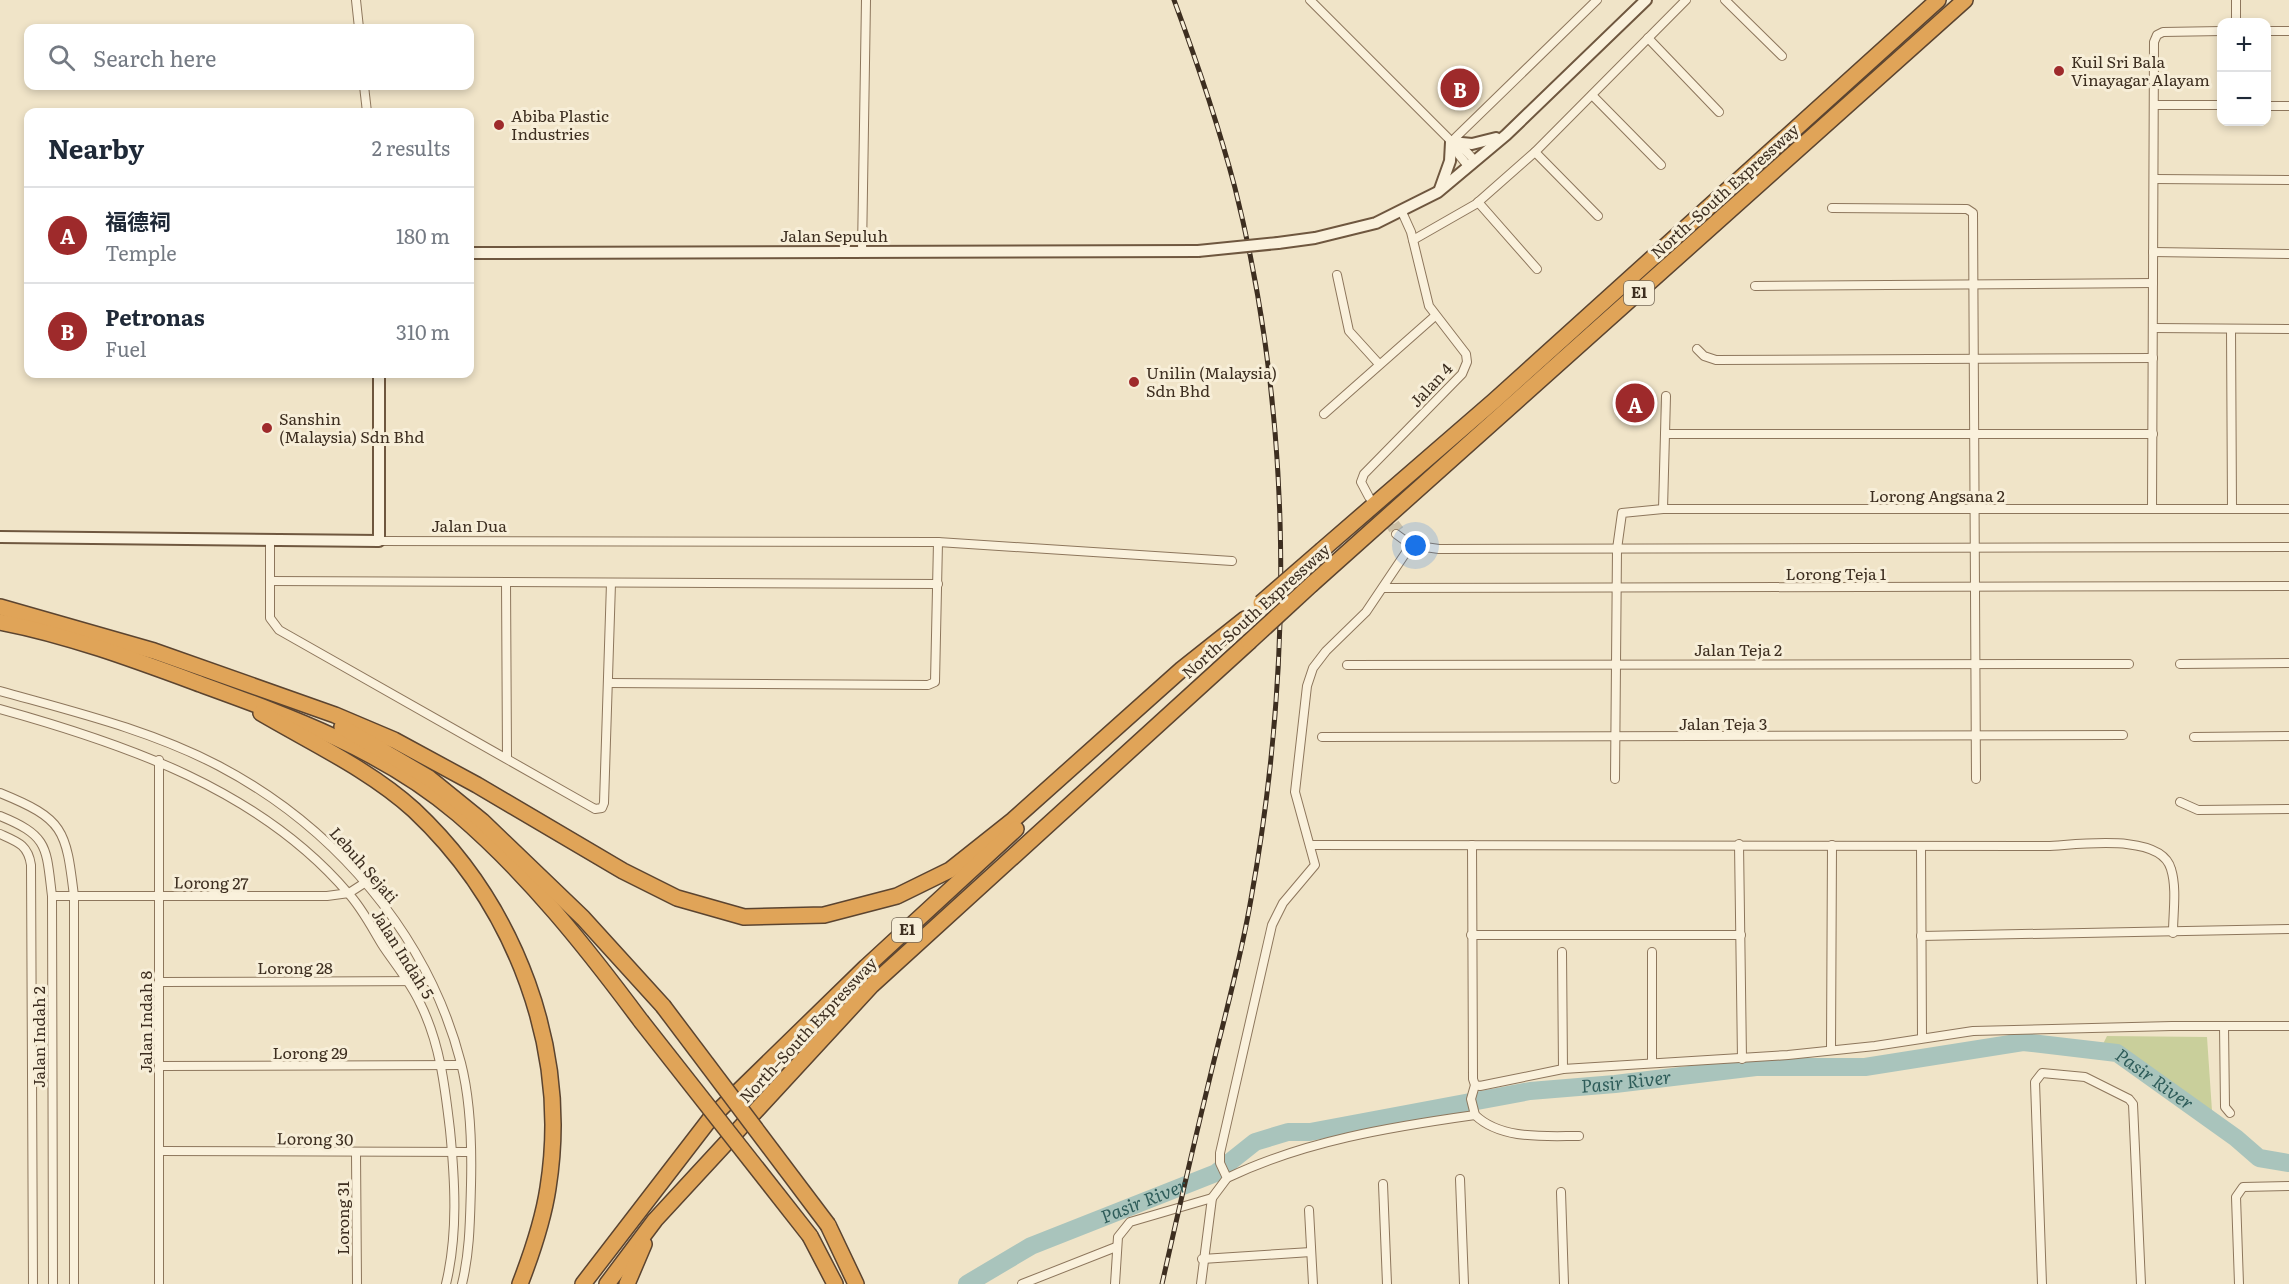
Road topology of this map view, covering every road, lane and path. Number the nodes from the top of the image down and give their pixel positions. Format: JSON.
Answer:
{"nodes":[{"id":1,"x":356,"y":0,"type":"edge"},
{"id":2,"x":866,"y":0,"type":"edge"},
{"id":3,"x":1310,"y":0,"type":"edge"},
{"id":4,"x":1597,"y":0,"type":"edge"},
{"id":5,"x":1686,"y":0,"type":"edge"},
{"id":6,"x":1725,"y":0,"type":"edge"},
{"id":7,"x":1938,"y":0,"type":"edge"},
{"id":8,"x":1965,"y":0,"type":"edge"},
{"id":9,"x":2236,"y":0,"type":"edge"},
{"id":10,"x":1643,"y":2,"type":"edge"},
{"id":11,"x":2236,"y":18,"type":"edge"},
{"id":12,"x":358,"y":24,"type":"edge"},
{"id":13,"x":2217,"y":31,"type":"edge"},
{"id":14,"x":2271,"y":31,"type":"edge"},
{"id":15,"x":2289,"y":31,"type":"edge"},
{"id":16,"x":1648,"y":38,"type":"junction"},
{"id":17,"x":1782,"y":56,"type":"dead end"},
{"id":18,"x":364,"y":90,"type":"edge"},
{"id":19,"x":1592,"y":95,"type":"junction"},
{"id":20,"x":2154,"y":105,"type":"junction"},
{"id":21,"x":2217,"y":105,"type":"edge"},
{"id":22,"x":2271,"y":106,"type":"edge"},
{"id":23,"x":2289,"y":106,"type":"edge"},
{"id":24,"x":367,"y":108,"type":"edge"},
{"id":25,"x":1719,"y":111,"type":"dead end"},
{"id":26,"x":1506,"y":135,"type":"junction"},
{"id":27,"x":1453,"y":144,"type":"junction"},
{"id":28,"x":1535,"y":152,"type":"junction"},
{"id":29,"x":1471,"y":164,"type":"junction"},
{"id":30,"x":1661,"y":165,"type":"dead end"},
{"id":31,"x":2154,"y":179,"type":"junction"},
{"id":32,"x":2289,"y":180,"type":"edge"},
{"id":33,"x":1438,"y":192,"type":"junction"},
{"id":34,"x":1478,"y":202,"type":"junction"},
{"id":35,"x":1832,"y":208,"type":"dead end"},
{"id":36,"x":1402,"y":212,"type":"junction"},
{"id":37,"x":1598,"y":216,"type":"dead end"},
{"id":38,"x":1413,"y":240,"type":"junction"},
{"id":39,"x":862,"y":251,"type":"junction"},
{"id":40,"x":2153,"y":252,"type":"junction"},
{"id":41,"x":474,"y":253,"type":"edge"},
{"id":42,"x":2289,"y":254,"type":"edge"},
{"id":43,"x":1537,"y":269,"type":"dead end"},
{"id":44,"x":1337,"y":275,"type":"dead end"},
{"id":45,"x":1975,"y":283,"type":"junction"},
{"id":46,"x":2153,"y":283,"type":"junction"},
{"id":47,"x":1755,"y":285,"type":"dead end"},
{"id":48,"x":1435,"y":316,"type":"junction"},
{"id":49,"x":2153,"y":328,"type":"junction"},
{"id":50,"x":2231,"y":329,"type":"junction"},
{"id":51,"x":2289,"y":329,"type":"edge"},
{"id":52,"x":1697,"y":349,"type":"dead end"},
{"id":53,"x":1975,"y":357,"type":"junction"},
{"id":54,"x":2153,"y":358,"type":"junction"},
{"id":55,"x":1379,"y":364,"type":"junction"},
{"id":56,"x":379,"y":378,"type":"edge"},
{"id":57,"x":1666,"y":396,"type":"dead end"},
{"id":58,"x":1324,"y":414,"type":"dead end"},
{"id":59,"x":1665,"y":434,"type":"junction"},
{"id":60,"x":1976,"y":434,"type":"junction"},
{"id":61,"x":2153,"y":434,"type":"junction"},
{"id":62,"x":1372,"y":496,"type":"tunnel mouth"},
{"id":63,"x":1663,"y":509,"type":"junction"},
{"id":64,"x":1976,"y":509,"type":"junction"},
{"id":65,"x":2152,"y":509,"type":"junction"},
{"id":66,"x":2232,"y":509,"type":"junction"},
{"id":67,"x":2289,"y":509,"type":"edge"},
{"id":68,"x":1400,"y":535,"type":"tunnel mouth"},
{"id":69,"x":0,"y":537,"type":"edge"},
{"id":70,"x":270,"y":541,"type":"junction"},
{"id":71,"x":379,"y":541,"type":"junction"},
{"id":72,"x":938,"y":542,"type":"junction"},
{"id":73,"x":1411,"y":545,"type":"junction"},
{"id":74,"x":2289,"y":547,"type":"edge"},
{"id":75,"x":1977,"y":548,"type":"junction"},
{"id":76,"x":1617,"y":549,"type":"junction"},
{"id":77,"x":1232,"y":561,"type":"dead end"},
{"id":78,"x":270,"y":582,"type":"junction"},
{"id":79,"x":506,"y":582,"type":"junction"},
{"id":80,"x":611,"y":583,"type":"junction"},
{"id":81,"x":938,"y":584,"type":"junction"},
{"id":82,"x":2289,"y":586,"type":"edge"},
{"id":83,"x":1977,"y":587,"type":"junction"},
{"id":84,"x":1383,"y":588,"type":"junction"},
{"id":85,"x":1617,"y":588,"type":"junction"},
{"id":86,"x":0,"y":607,"type":"edge"},
{"id":87,"x":1245,"y":619,"type":"junction"},
{"id":88,"x":0,"y":622,"type":"edge"},
{"id":89,"x":2289,"y":663,"type":"edge"},
{"id":90,"x":1616,"y":664,"type":"junction"},
{"id":91,"x":1977,"y":664,"type":"junction"},
{"id":92,"x":2129,"y":664,"type":"dead end"},
{"id":93,"x":2180,"y":664,"type":"dead end"},
{"id":94,"x":1347,"y":665,"type":"dead end"},
{"id":95,"x":609,"y":683,"type":"junction"},
{"id":96,"x":0,"y":692,"type":"edge"},
{"id":97,"x":231,"y":695,"type":"junction"},
{"id":98,"x":289,"y":698,"type":"junction"},
{"id":99,"x":0,"y":709,"type":"edge"},
{"id":100,"x":2123,"y":735,"type":"dead end"},
{"id":101,"x":2289,"y":736,"type":"edge"},
{"id":102,"x":1322,"y":737,"type":"dead end"},
{"id":103,"x":1616,"y":737,"type":"junction"},
{"id":104,"x":1976,"y":737,"type":"junction"},
{"id":105,"x":2194,"y":737,"type":"dead end"},
{"id":106,"x":507,"y":758,"type":"junction"},
{"id":107,"x":159,"y":760,"type":"junction"},
{"id":108,"x":1616,"y":779,"type":"dead end"},
{"id":109,"x":1976,"y":779,"type":"dead end"},
{"id":110,"x":0,"y":793,"type":"edge"},
{"id":111,"x":2180,"y":802,"type":"dead end"},
{"id":112,"x":2289,"y":809,"type":"edge"},
{"id":113,"x":0,"y":816,"type":"edge"},
{"id":114,"x":0,"y":834,"type":"edge"},
{"id":115,"x":1739,"y":844,"type":"junction"},
{"id":116,"x":1310,"y":845,"type":"junction"},
{"id":117,"x":1472,"y":845,"type":"junction"},
{"id":118,"x":1832,"y":845,"type":"junction"},
{"id":119,"x":1921,"y":846,"type":"junction"},
{"id":120,"x":366,"y":882,"type":"junction"},
{"id":121,"x":349,"y":893,"type":"junction"},
{"id":122,"x":52,"y":896,"type":"junction"},
{"id":123,"x":74,"y":896,"type":"junction"},
{"id":124,"x":159,"y":896,"type":"junction"},
{"id":125,"x":2289,"y":929,"type":"edge"},
{"id":126,"x":2173,"y":933,"type":"junction"},
{"id":127,"x":1471,"y":935,"type":"junction"},
{"id":128,"x":1741,"y":935,"type":"junction"},
{"id":129,"x":1921,"y":936,"type":"junction"},
{"id":130,"x":1562,"y":952,"type":"dead end"},
{"id":131,"x":1652,"y":952,"type":"dead end"},
{"id":132,"x":406,"y":981,"type":"junction"},
{"id":133,"x":430,"y":981,"type":"junction"},
{"id":134,"x":159,"y":982,"type":"junction"},
{"id":135,"x":2224,"y":1026,"type":"junction"},
{"id":136,"x":2289,"y":1026,"type":"edge"},
{"id":137,"x":1922,"y":1037,"type":"junction"},
{"id":138,"x":1831,"y":1050,"type":"junction"},
{"id":139,"x":1742,"y":1059,"type":"junction"},
{"id":140,"x":1652,"y":1063,"type":"junction"},
{"id":141,"x":461,"y":1065,"type":"junction"},
{"id":142,"x":159,"y":1066,"type":"junction"},
{"id":143,"x":442,"y":1066,"type":"junction"},
{"id":144,"x":1563,"y":1069,"type":"junction"},
{"id":145,"x":1475,"y":1085,"type":"junction"},
{"id":146,"x":1473,"y":1108,"type":"junction"},
{"id":147,"x":2230,"y":1113,"type":"dead end"},
{"id":148,"x":1579,"y":1136,"type":"dead end"},
{"id":149,"x":159,"y":1151,"type":"junction"},
{"id":150,"x":452,"y":1152,"type":"junction"},
{"id":151,"x":471,"y":1152,"type":"junction"},
{"id":152,"x":356,"y":1153,"type":"junction"},
{"id":153,"x":1226,"y":1175,"type":"junction"},
{"id":154,"x":1460,"y":1179,"type":"dead end"},
{"id":155,"x":1383,"y":1185,"type":"dead end"},
{"id":156,"x":2289,"y":1186,"type":"edge"},
{"id":157,"x":1561,"y":1192,"type":"dead end"},
{"id":158,"x":1212,"y":1198,"type":"junction"},
{"id":159,"x":1309,"y":1210,"type":"dead end"},
{"id":160,"x":655,"y":1220,"type":"junction"},
{"id":161,"x":1116,"y":1247,"type":"junction"},
{"id":162,"x":1311,"y":1252,"type":"junction"},
{"id":163,"x":1202,"y":1259,"type":"junction"},
{"id":164,"x":33,"y":1284,"type":"edge"},
{"id":165,"x":53,"y":1284,"type":"edge"},
{"id":166,"x":74,"y":1284,"type":"edge"},
{"id":167,"x":159,"y":1284,"type":"edge"},
{"id":168,"x":357,"y":1284,"type":"edge"},
{"id":169,"x":446,"y":1284,"type":"edge"},
{"id":170,"x":462,"y":1284,"type":"edge"},
{"id":171,"x":520,"y":1284,"type":"edge"},
{"id":172,"x":583,"y":1284,"type":"edge"},
{"id":173,"x":608,"y":1284,"type":"edge"},
{"id":174,"x":627,"y":1284,"type":"edge"},
{"id":175,"x":835,"y":1284,"type":"edge"},
{"id":176,"x":856,"y":1284,"type":"edge"},
{"id":177,"x":1022,"y":1284,"type":"edge"},
{"id":178,"x":1115,"y":1284,"type":"edge"},
{"id":179,"x":1201,"y":1284,"type":"edge"},
{"id":180,"x":1313,"y":1284,"type":"edge"},
{"id":181,"x":1387,"y":1284,"type":"edge"},
{"id":182,"x":1464,"y":1284,"type":"edge"},
{"id":183,"x":1564,"y":1284,"type":"edge"},
{"id":184,"x":2042,"y":1284,"type":"edge"},
{"id":185,"x":2140,"y":1284,"type":"edge"},
{"id":186,"x":2239,"y":1284,"type":"edge"}],
"edges":[{"from":1,"to":12,"type":"street"},
{"from":2,"to":39,"type":"street"},
{"from":3,"to":27,"type":"street"},
{"from":4,"to":27,"type":"street"},
{"from":5,"to":16,"type":"street"},
{"from":6,"to":17,"type":"street"},
{"from":7,"to":87,"type":"highway","name":"North–South Expressway","number":"E1","bridge":true},
{"from":8,"to":160,"type":"highway","name":"North–South Expressway","number":"E1","bridge":true},
{"from":9,"to":11,"type":"street"},
{"from":10,"to":26,"type":"main road","name":"Jalan Sepuluh"},
{"from":13,"to":20,"type":"street"},
{"from":14,"to":15,"type":"street"},
{"from":16,"to":19,"type":"street"},
{"from":16,"to":25,"type":"street"},
{"from":18,"to":24,"type":"street"},
{"from":19,"to":28,"type":"street"},
{"from":19,"to":30,"type":"street"},
{"from":20,"to":21,"type":"street"},
{"from":20,"to":31,"type":"street"},
{"from":22,"to":23,"type":"street"},
{"from":26,"to":27,"type":"main road"},
{"from":26,"to":29,"type":"main road","name":"Jalan Sepuluh"},
{"from":27,"to":29,"type":"street"},
{"from":27,"to":33,"type":"main road"},
{"from":28,"to":34,"type":"street"},
{"from":28,"to":37,"type":"street"},
{"from":29,"to":33,"type":"main road","name":"Jalan Sepuluh"},
{"from":31,"to":32,"type":"street"},
{"from":31,"to":40,"type":"street"},
{"from":33,"to":36,"type":"main road","name":"Jalan Sepuluh"},
{"from":34,"to":38,"type":"street"},
{"from":34,"to":43,"type":"street"},
{"from":35,"to":45,"type":"street"},
{"from":36,"to":38,"type":"street","name":"Jalan 4"},
{"from":36,"to":39,"type":"main road","name":"Jalan Sepuluh","bridge":true},
{"from":38,"to":48,"type":"street","name":"Jalan 4"},
{"from":39,"to":41,"type":"main road","name":"Jalan Sepuluh"},
{"from":40,"to":42,"type":"street"},
{"from":40,"to":46,"type":"street"},
{"from":44,"to":55,"type":"street"},
{"from":45,"to":46,"type":"street"},
{"from":45,"to":47,"type":"street"},
{"from":45,"to":53,"type":"street"},
{"from":46,"to":49,"type":"street"},
{"from":48,"to":55,"type":"street"},
{"from":48,"to":62,"type":"street","name":"Jalan 4"},
{"from":49,"to":50,"type":"street"},
{"from":49,"to":54,"type":"street"},
{"from":50,"to":51,"type":"street"},
{"from":50,"to":66,"type":"street"},
{"from":52,"to":53,"type":"street"},
{"from":53,"to":54,"type":"street"},
{"from":53,"to":60,"type":"street"},
{"from":54,"to":61,"type":"street"},
{"from":55,"to":58,"type":"street"},
{"from":56,"to":71,"type":"main road"},
{"from":57,"to":59,"type":"street"},
{"from":59,"to":60,"type":"street"},
{"from":59,"to":63,"type":"street"},
{"from":60,"to":61,"type":"street"},
{"from":60,"to":64,"type":"street"},
{"from":61,"to":65,"type":"street"},
{"from":63,"to":64,"type":"street","name":"Lorong Angsana 2"},
{"from":63,"to":76,"type":"street","name":"Lorong Angsana 2"},
{"from":64,"to":65,"type":"street","name":"Lorong Angsana 2"},
{"from":64,"to":75,"type":"street"},
{"from":65,"to":66,"type":"street","name":"Lorong Angsana 2"},
{"from":66,"to":67,"type":"street","name":"Lorong Angsana 2"},
{"from":68,"to":73,"type":"street"},
{"from":69,"to":70,"type":"main road","name":"Jalan Dua"},
{"from":70,"to":71,"type":"main road","name":"Jalan Dua"},
{"from":70,"to":78,"type":"street"},
{"from":71,"to":72,"type":"street","name":"Jalan Dua"},
{"from":72,"to":77,"type":"street","name":"Jalan Dua"},
{"from":72,"to":81,"type":"street"},
{"from":73,"to":76,"type":"street"},
{"from":73,"to":84,"type":"street"},
{"from":74,"to":75,"type":"street"},
{"from":75,"to":76,"type":"street"},
{"from":75,"to":83,"type":"street"},
{"from":76,"to":85,"type":"street"},
{"from":78,"to":79,"type":"street"},
{"from":78,"to":106,"type":"street"},
{"from":79,"to":80,"type":"street"},
{"from":79,"to":106,"type":"street"},
{"from":80,"to":81,"type":"street"},
{"from":80,"to":95,"type":"street"},
{"from":81,"to":95,"type":"street"},
{"from":82,"to":83,"type":"street","name":"Lorong Teja 1"},
{"from":83,"to":85,"type":"street","name":"Lorong Teja 1"},
{"from":83,"to":91,"type":"street"},
{"from":84,"to":85,"type":"street","name":"Lorong Teja 1"},
{"from":84,"to":116,"type":"street"},
{"from":85,"to":90,"type":"street"},
{"from":86,"to":98,"type":"highway"},
{"from":87,"to":98,"type":"highway"},
{"from":87,"to":172,"type":"highway","name":"North–South Expressway","number":"E1"},
{"from":88,"to":97,"type":"highway"},
{"from":89,"to":93,"type":"street"},
{"from":90,"to":91,"type":"street","name":"Jalan Teja 2"},
{"from":90,"to":94,"type":"street","name":"Jalan Teja 2"},
{"from":90,"to":103,"type":"street"},
{"from":91,"to":92,"type":"street","name":"Jalan Teja 2"},
{"from":91,"to":104,"type":"street"},
{"from":95,"to":106,"type":"street"},
{"from":96,"to":120,"type":"street","name":"Lebuh Sejati"},
{"from":97,"to":171,"type":"highway"},
{"from":97,"to":175,"type":"highway","bridge":true},
{"from":98,"to":176,"type":"highway","bridge":true},
{"from":99,"to":107,"type":"street","name":"Jalan Indah 5"},
{"from":100,"to":104,"type":"street","name":"Jalan Teja 3"},
{"from":101,"to":105,"type":"street"},
{"from":102,"to":103,"type":"street","name":"Jalan Teja 3"},
{"from":103,"to":104,"type":"street","name":"Jalan Teja 3"},
{"from":103,"to":108,"type":"street"},
{"from":104,"to":109,"type":"street"},
{"from":107,"to":121,"type":"street","name":"Jalan Indah 5"},
{"from":107,"to":124,"type":"street","name":"Jalan Indah 8"},
{"from":110,"to":123,"type":"street"},
{"from":111,"to":112,"type":"street"},
{"from":113,"to":122,"type":"street","name":"Jalan Indah 2"},
{"from":114,"to":164,"type":"street","name":"Jalan Indah 2"},
{"from":115,"to":117,"type":"street"},
{"from":115,"to":118,"type":"street"},
{"from":115,"to":128,"type":"street"},
{"from":116,"to":117,"type":"street"},
{"from":116,"to":153,"type":"street"},
{"from":117,"to":127,"type":"street"},
{"from":118,"to":119,"type":"street"},
{"from":118,"to":138,"type":"street"},
{"from":119,"to":126,"type":"street"},
{"from":119,"to":129,"type":"street"},
{"from":120,"to":121,"type":"street","name":"Lorong 27"},
{"from":120,"to":133,"type":"street","name":"Lebuh Sejati"},
{"from":121,"to":124,"type":"street","name":"Lorong 27"},
{"from":121,"to":132,"type":"street","name":"Jalan Indah 5"},
{"from":122,"to":123,"type":"street","name":"Lorong 27"},
{"from":122,"to":165,"type":"street","name":"Jalan Indah 2"},
{"from":123,"to":124,"type":"street","name":"Lorong 27"},
{"from":123,"to":166,"type":"street"},
{"from":124,"to":134,"type":"street","name":"Jalan Indah 8"},
{"from":125,"to":126,"type":"street"},
{"from":126,"to":129,"type":"street"},
{"from":127,"to":128,"type":"street"},
{"from":127,"to":145,"type":"street"},
{"from":128,"to":139,"type":"street"},
{"from":129,"to":137,"type":"street"},
{"from":130,"to":144,"type":"street"},
{"from":131,"to":140,"type":"street"},
{"from":132,"to":133,"type":"street","name":"Lorong 28"},
{"from":132,"to":134,"type":"street","name":"Lorong 28"},
{"from":132,"to":143,"type":"street","name":"Jalan Indah 5"},
{"from":133,"to":141,"type":"street","name":"Lebuh Sejati"},
{"from":134,"to":142,"type":"street","name":"Jalan Indah 8"},
{"from":135,"to":136,"type":"street"},
{"from":135,"to":137,"type":"street"},
{"from":135,"to":147,"type":"street"},
{"from":137,"to":138,"type":"street"},
{"from":138,"to":139,"type":"street"},
{"from":139,"to":140,"type":"street"},
{"from":140,"to":144,"type":"street"},
{"from":141,"to":143,"type":"street","name":"Lorong 29"},
{"from":141,"to":151,"type":"street","name":"Lebuh Sejati"},
{"from":142,"to":143,"type":"street","name":"Lorong 29"},
{"from":142,"to":149,"type":"street","name":"Jalan Indah 8"},
{"from":143,"to":150,"type":"street","name":"Jalan Indah 5"},
{"from":144,"to":145,"type":"street"},
{"from":145,"to":146,"type":"street"},
{"from":146,"to":148,"type":"street"},
{"from":146,"to":153,"type":"street"},
{"from":149,"to":152,"type":"street","name":"Lorong 30"},
{"from":149,"to":167,"type":"street","name":"Jalan Indah 8"},
{"from":150,"to":151,"type":"street","name":"Lorong 30"},
{"from":150,"to":152,"type":"street","name":"Lorong 30"},
{"from":150,"to":169,"type":"street","name":"Jalan Indah 5"},
{"from":151,"to":170,"type":"street","name":"Lebuh Sejati"},
{"from":152,"to":168,"type":"street","name":"Lorong 31"},
{"from":153,"to":158,"type":"street"},
{"from":154,"to":182,"type":"street"},
{"from":155,"to":181,"type":"street"},
{"from":156,"to":186,"type":"street"},
{"from":157,"to":183,"type":"street"},
{"from":158,"to":161,"type":"street"},
{"from":158,"to":163,"type":"street"},
{"from":159,"to":162,"type":"street"},
{"from":160,"to":173,"type":"highway","name":"North–South Expressway","number":"E1"},
{"from":160,"to":174,"type":"highway"},
{"from":161,"to":177,"type":"street"},
{"from":161,"to":178,"type":"street"},
{"from":162,"to":163,"type":"street"},
{"from":162,"to":180,"type":"street"},
{"from":163,"to":179,"type":"street"},
{"from":184,"to":185,"type":"street"}]}
